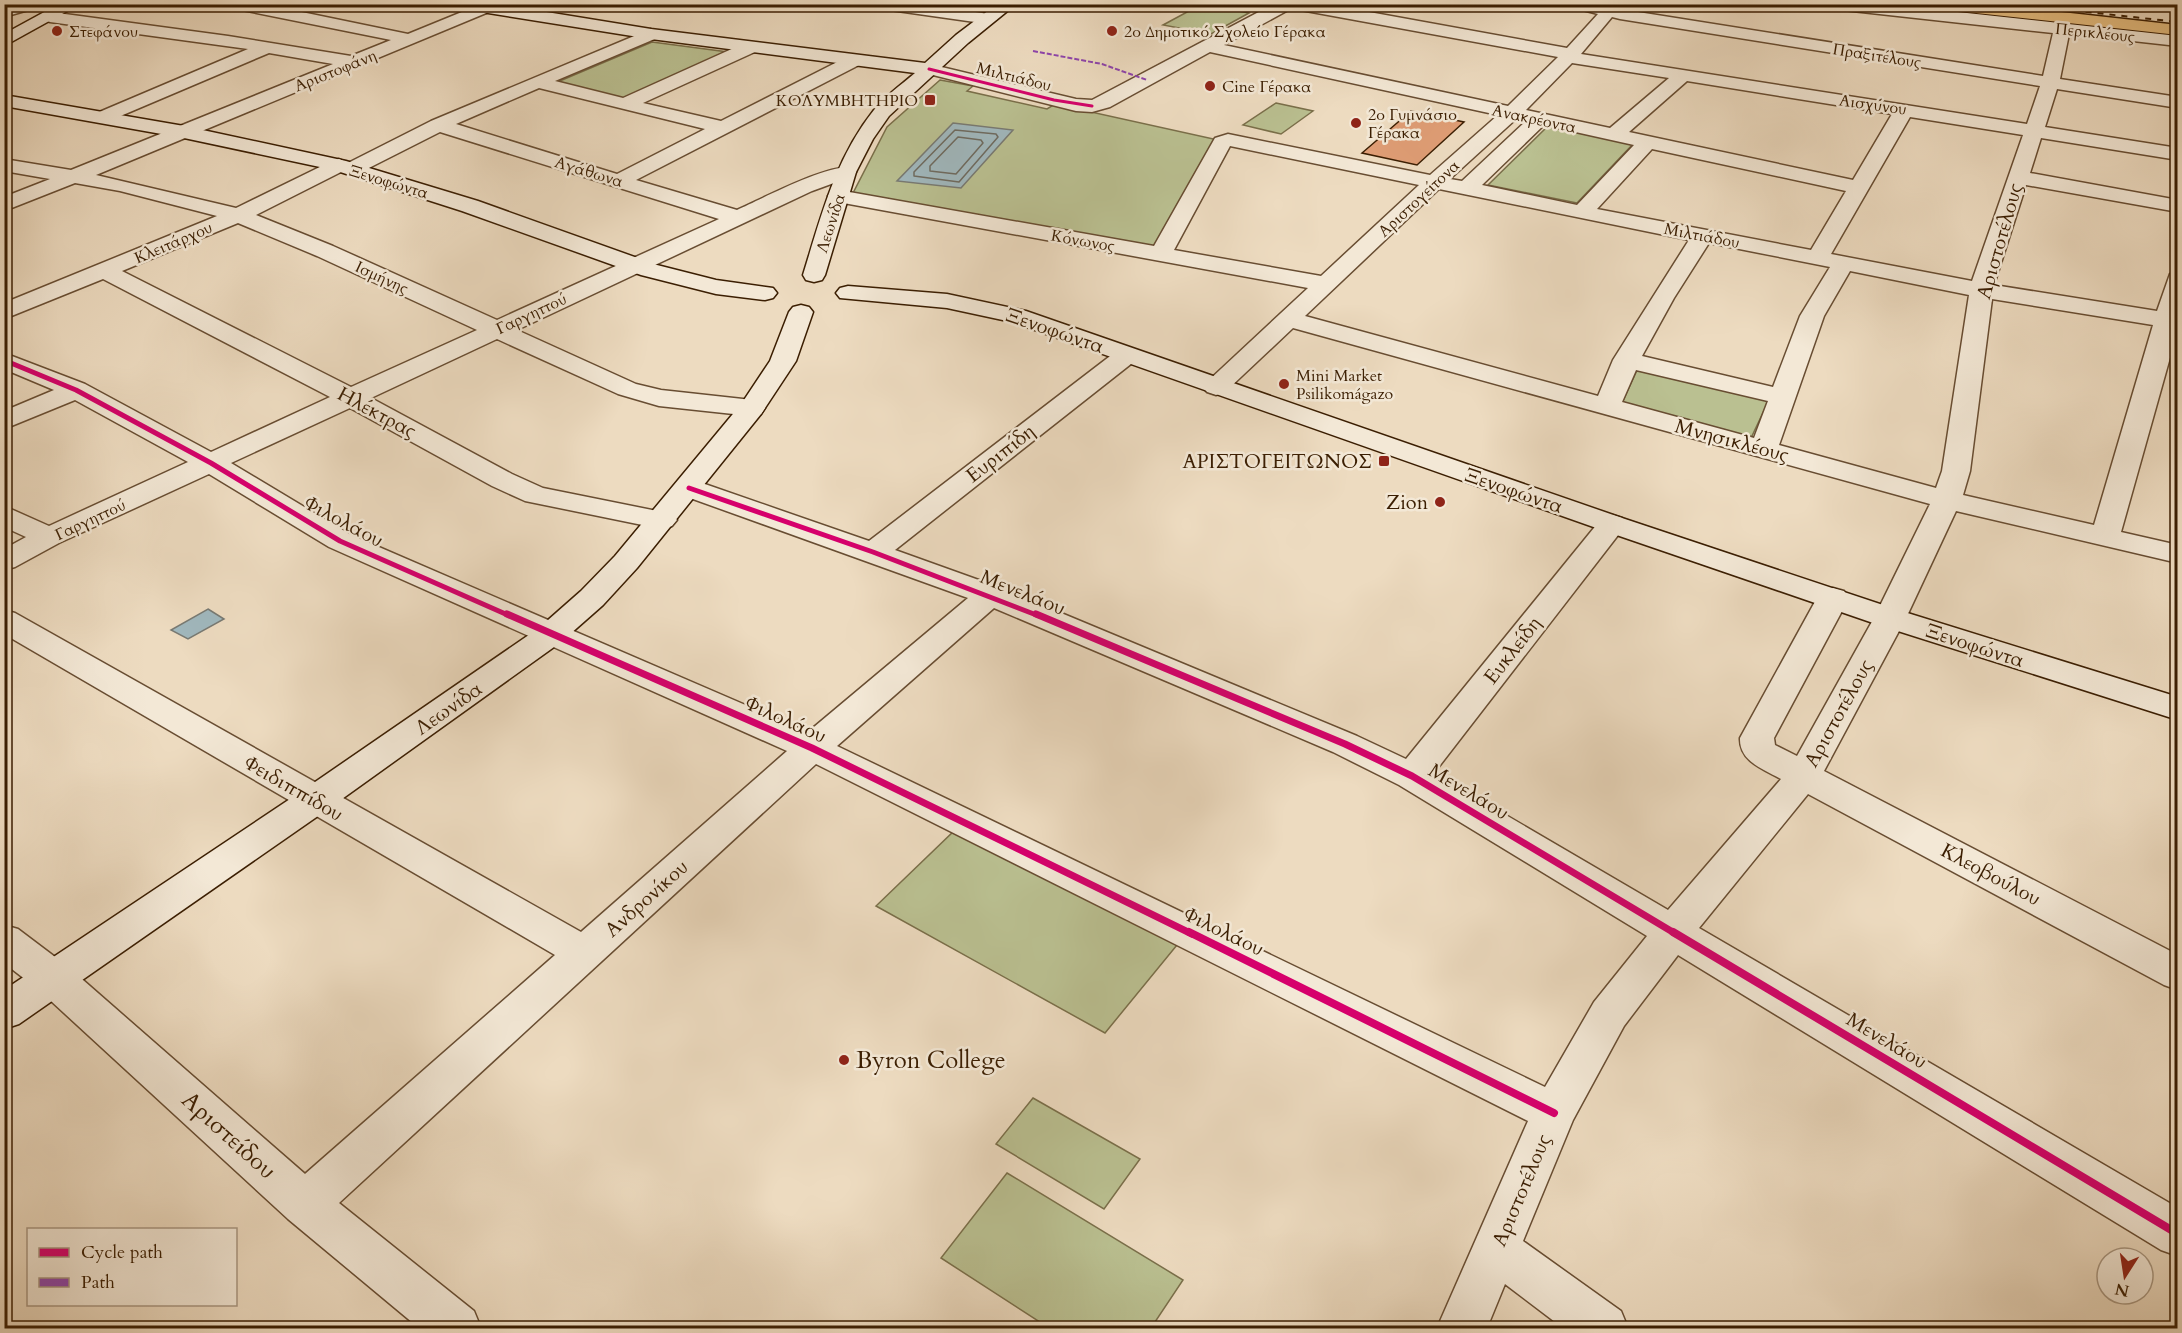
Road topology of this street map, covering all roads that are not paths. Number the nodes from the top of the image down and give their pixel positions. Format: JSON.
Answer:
{"nodes":[{"id":1,"x":237,"y":4,"type":"edge"},
{"id":2,"x":464,"y":4,"type":"edge"},
{"id":3,"x":882,"y":4,"type":"edge"},
{"id":4,"x":1008,"y":4,"type":"edge"},
{"id":5,"x":1287,"y":4,"type":"edge"},
{"id":6,"x":1295,"y":4,"type":"edge"},
{"id":7,"x":1577,"y":4,"type":"edge"},
{"id":8,"x":1834,"y":4,"type":"edge"},
{"id":9,"x":1939,"y":4,"type":"edge"},
{"id":10,"x":30,"y":5,"type":"edge"},
{"id":11,"x":485,"y":8,"type":"junction"},
{"id":12,"x":1612,"y":8,"type":"edge"},
{"id":13,"x":60,"y":11,"type":"edge"},
{"id":14,"x":4,"y":12,"type":"edge"},
{"id":15,"x":989,"y":19,"type":"junction"},
{"id":16,"x":2178,"y":30,"type":"edge"},
{"id":17,"x":651,"y":34,"type":"junction"},
{"id":18,"x":409,"y":39,"type":"junction"},
{"id":19,"x":4,"y":41,"type":"edge"},
{"id":20,"x":2067,"y":41,"type":"junction"},
{"id":21,"x":2178,"y":41,"type":"edge"},
{"id":22,"x":752,"y":47,"type":"junction"},
{"id":23,"x":1209,"y":47,"type":"junction"},
{"id":24,"x":268,"y":48,"type":"junction"},
{"id":25,"x":1570,"y":55,"type":"junction"},
{"id":26,"x":855,"y":60,"type":"junction"},
{"id":27,"x":353,"y":62,"type":"junction"},
{"id":28,"x":929,"y":69,"type":"junction"},
{"id":29,"x":1682,"y":76,"type":"junction"},
{"id":30,"x":539,"y":83,"type":"junction"},
{"id":31,"x":2050,"y":83,"type":"junction"},
{"id":32,"x":4,"y":100,"type":"edge"},
{"id":33,"x":2178,"y":103,"type":"edge"},
{"id":34,"x":626,"y":104,"type":"junction"},
{"id":35,"x":1905,"y":109,"type":"junction"},
{"id":36,"x":1512,"y":113,"type":"junction"},
{"id":37,"x":104,"y":117,"type":"junction"},
{"id":38,"x":1540,"y":119,"type":"junction"},
{"id":39,"x":438,"y":125,"type":"junction"},
{"id":40,"x":725,"y":128,"type":"junction"},
{"id":41,"x":2034,"y":130,"type":"junction"},
{"id":42,"x":184,"y":132,"type":"junction"},
{"id":43,"x":1614,"y":135,"type":"junction"},
{"id":44,"x":1648,"y":142,"type":"junction"},
{"id":45,"x":2178,"y":154,"type":"edge"},
{"id":46,"x":4,"y":165,"type":"edge"},
{"id":47,"x":345,"y":167,"type":"junction"},
{"id":48,"x":846,"y":172,"type":"junction"},
{"id":49,"x":74,"y":177,"type":"junction"},
{"id":50,"x":2018,"y":177,"type":"junction"},
{"id":51,"x":620,"y":180,"type":"junction"},
{"id":52,"x":1434,"y":182,"type":"junction"},
{"id":53,"x":1467,"y":188,"type":"junction"},
{"id":54,"x":1860,"y":188,"type":"junction"},
{"id":55,"x":838,"y":196,"type":"junction"},
{"id":56,"x":4,"y":205,"type":"edge"},
{"id":57,"x":2178,"y":206,"type":"edge"},
{"id":58,"x":1582,"y":212,"type":"junction"},
{"id":59,"x":238,"y":214,"type":"junction"},
{"id":60,"x":739,"y":218,"type":"junction"},
{"id":61,"x":1703,"y":236,"type":"junction"},
{"id":62,"x":1161,"y":254,"type":"junction"},
{"id":63,"x":1818,"y":257,"type":"junction"},
{"id":64,"x":1844,"y":262,"type":"junction"},
{"id":65,"x":635,"y":265,"type":"junction"},
{"id":66,"x":104,"y":271,"type":"junction"},
{"id":67,"x":799,"y":276,"type":"junction"},
{"id":68,"x":2178,"y":279,"type":"edge"},
{"id":69,"x":1327,"y":284,"type":"junction"},
{"id":70,"x":1982,"y":290,"type":"junction"},
{"id":71,"x":4,"y":292,"type":"edge"},
{"id":72,"x":765,"y":293,"type":"junction"},
{"id":73,"x":848,"y":293,"type":"junction"},
{"id":74,"x":29,"y":302,"type":"junction"},
{"id":75,"x":816,"y":310,"type":"junction"},
{"id":76,"x":4,"y":312,"type":"edge"},
{"id":77,"x":1289,"y":319,"type":"junction"},
{"id":78,"x":2171,"y":321,"type":"edge"},
{"id":79,"x":497,"y":329,"type":"junction"},
{"id":80,"x":1127,"y":355,"type":"junction"},
{"id":81,"x":4,"y":360,"type":"edge"},
{"id":82,"x":1626,"y":360,"type":"junction"},
{"id":83,"x":1216,"y":387,"type":"junction"},
{"id":84,"x":76,"y":390,"type":"junction"},
{"id":85,"x":350,"y":397,"type":"junction"},
{"id":86,"x":1783,"y":397,"type":"junction"},
{"id":87,"x":1606,"y":406,"type":"junction"},
{"id":88,"x":752,"y":408,"type":"junction"},
{"id":89,"x":4,"y":421,"type":"edge"},
{"id":90,"x":1764,"y":448,"type":"junction"},
{"id":91,"x":211,"y":463,"type":"junction"},
{"id":92,"x":689,"y":488,"type":"junction"},
{"id":93,"x":1947,"y":500,"type":"junction"},
{"id":94,"x":4,"y":515,"type":"edge"},
{"id":95,"x":662,"y":520,"type":"junction"},
{"id":96,"x":1612,"y":524,"type":"junction"},
{"id":97,"x":49,"y":537,"type":"junction"},
{"id":98,"x":2105,"y":537,"type":"junction"},
{"id":99,"x":873,"y":552,"type":"junction"},
{"id":100,"x":2178,"y":554,"type":"edge"},
{"id":101,"x":4,"y":561,"type":"edge"},
{"id":102,"x":990,"y":596,"type":"junction"},
{"id":103,"x":1833,"y":598,"type":"junction"},
{"id":104,"x":1890,"y":618,"type":"junction"},
{"id":105,"x":4,"y":620,"type":"edge"},
{"id":106,"x":550,"y":635,"type":"junction"},
{"id":107,"x":2178,"y":709,"type":"edge"},
{"id":108,"x":812,"y":748,"type":"junction"},
{"id":109,"x":1804,"y":775,"type":"junction"},
{"id":110,"x":1412,"y":776,"type":"junction"},
{"id":111,"x":315,"y":800,"type":"junction"},
{"id":112,"x":1673,"y":931,"type":"junction"},
{"id":113,"x":4,"y":940,"type":"edge"},
{"id":114,"x":585,"y":953,"type":"junction"},
{"id":115,"x":2178,"y":974,"type":"edge"},
{"id":116,"x":53,"y":978,"type":"junction"},
{"id":117,"x":4,"y":1012,"type":"edge"},
{"id":118,"x":1554,"y":1113,"type":"junction"},
{"id":119,"x":306,"y":1204,"type":"junction"},
{"id":120,"x":2178,"y":1234,"type":"edge"},
{"id":121,"x":1496,"y":1250,"type":"junction"},
{"id":122,"x":444,"y":1325,"type":"edge"},
{"id":123,"x":1462,"y":1329,"type":"edge"},
{"id":124,"x":1603,"y":1329,"type":"edge"}],
"edges":[{"from":1,"to":18,"type":"street"},
{"from":2,"to":11,"type":"street","name":"Μιλτιάδου"},
{"from":3,"to":15,"type":"street"},
{"from":4,"to":15,"type":"street"},
{"from":5,"to":23,"type":"street"},
{"from":6,"to":25,"type":"street","name":"Αισχύνου"},
{"from":7,"to":12,"type":"street","name":"Πραξιτέλους"},
{"from":8,"to":20,"type":"street","name":"Περικλέους"},
{"from":9,"to":16,"type":"highway"},
{"from":10,"to":13,"type":"street"},
{"from":10,"to":14,"type":"street"},
{"from":11,"to":17,"type":"street","name":"Μιλτιάδου"},
{"from":11,"to":18,"type":"street","name":"Αριστοφάνη"},
{"from":12,"to":25,"type":"street","name":"Αριστογείτονα"},
{"from":12,"to":31,"type":"street","name":"Πραξιτέλους"},
{"from":13,"to":19,"type":"street"},
{"from":13,"to":24,"type":"street"},
{"from":15,"to":28,"type":"street"},
{"from":17,"to":22,"type":"street","name":"Μιλτιάδου"},
{"from":17,"to":30,"type":"street","name":"Κλειτάρχου"},
{"from":18,"to":27,"type":"street","name":"Αριστοφάνη"},
{"from":20,"to":21,"type":"street","name":"Περικλέους"},
{"from":20,"to":31,"type":"street","name":"Αριστοτέλους"},
{"from":22,"to":26,"type":"street","name":"Μιλτιάδου"},
{"from":22,"to":34,"type":"street"},
{"from":23,"to":28,"type":"street","name":"Μιλτιάδου"},
{"from":23,"to":36,"type":"street","name":"Ανακρέοντα"},
{"from":24,"to":27,"type":"street"},
{"from":24,"to":37,"type":"street"},
{"from":25,"to":29,"type":"street","name":"Αισχύνου"},
{"from":25,"to":36,"type":"street","name":"Αριστογείτονα"},
{"from":26,"to":28,"type":"street","name":"Μιλτιάδου"},
{"from":26,"to":40,"type":"street"},
{"from":27,"to":42,"type":"street","name":"Αριστοφάνη"},
{"from":28,"to":48,"type":"street"},
{"from":29,"to":35,"type":"street","name":"Αισχύνου"},
{"from":29,"to":43,"type":"street"},
{"from":30,"to":34,"type":"street"},
{"from":30,"to":39,"type":"street","name":"Κλειτάρχου"},
{"from":31,"to":33,"type":"street","name":"Πραξιτέλους"},
{"from":31,"to":41,"type":"street","name":"Αριστοτέλους"},
{"from":32,"to":37,"type":"street","name":"Ξενοφώντα"},
{"from":34,"to":40,"type":"street"},
{"from":35,"to":41,"type":"street","name":"Αισχύνου"},
{"from":35,"to":54,"type":"street"},
{"from":36,"to":38,"type":"street","name":"Ανακρέοντα"},
{"from":36,"to":52,"type":"street","name":"Αριστογείτονα"},
{"from":37,"to":42,"type":"street","name":"Ξενοφώντα"},
{"from":38,"to":43,"type":"street","name":"Ανακρέοντα"},
{"from":38,"to":53,"type":"street"},
{"from":39,"to":47,"type":"street","name":"Κλειτάρχου"},
{"from":39,"to":51,"type":"street","name":"Αγάθωνα"},
{"from":40,"to":51,"type":"street"},
{"from":41,"to":45,"type":"street","name":"Αισχύνου"},
{"from":41,"to":50,"type":"street","name":"Αριστοτέλους"},
{"from":42,"to":47,"type":"street","name":"Ξενοφώντα"},
{"from":42,"to":49,"type":"street","name":"Αριστοφάνη"},
{"from":43,"to":44,"type":"street","name":"Ανακρέοντα"},
{"from":44,"to":54,"type":"street","name":"Ανακρέοντα"},
{"from":44,"to":58,"type":"street"},
{"from":46,"to":49,"type":"street","name":"Ισμήνης"},
{"from":47,"to":59,"type":"street","name":"Κλειτάρχου"},
{"from":47,"to":65,"type":"street","name":"Ξενοφώντα"},
{"from":48,"to":55,"type":"street","name":"Λεωνίδα"},
{"from":48,"to":60,"type":"street","name":"Γαργηττού"},
{"from":49,"to":56,"type":"street","name":"Αριστοφάνη"},
{"from":49,"to":59,"type":"street","name":"Ισμήνης"},
{"from":50,"to":57,"type":"street"},
{"from":50,"to":70,"type":"street","name":"Αριστοτέλους"},
{"from":51,"to":60,"type":"street","name":"Αγάθωνα"},
{"from":52,"to":53,"type":"street","name":"Μιλτιάδου"},
{"from":52,"to":62,"type":"street","name":"Μιλτιάδου"},
{"from":52,"to":69,"type":"street","name":"Αριστογείτονα"},
{"from":53,"to":58,"type":"street","name":"Μιλτιάδου"},
{"from":54,"to":63,"type":"street"},
{"from":55,"to":62,"type":"street","name":"Κόνωνος"},
{"from":55,"to":67,"type":"street","name":"Λεωνίδα"},
{"from":58,"to":61,"type":"street","name":"Μιλτιάδου"},
{"from":59,"to":66,"type":"street","name":"Κλειτάρχου"},
{"from":59,"to":79,"type":"street","name":"Ισμήνης"},
{"from":60,"to":65,"type":"street","name":"Γαργηττού"},
{"from":61,"to":63,"type":"street","name":"Μιλτιάδου"},
{"from":61,"to":82,"type":"street"},
{"from":62,"to":69,"type":"street","name":"Κόνωνος"},
{"from":63,"to":64,"type":"street","name":"Μιλτιάδου"},
{"from":64,"to":70,"type":"street","name":"Μιλτιάδου"},
{"from":64,"to":86,"type":"street"},
{"from":65,"to":72,"type":"street","name":"Ξενοφώντα"},
{"from":65,"to":79,"type":"street","name":"Γαργηττού"},
{"from":66,"to":74,"type":"street","name":"Κλειτάρχου"},
{"from":66,"to":85,"type":"street","name":"Ηλέκτρας"},
{"from":67,"to":72,"type":"street"},
{"from":67,"to":73,"type":"street"},
{"from":68,"to":78,"type":"street"},
{"from":69,"to":77,"type":"street","name":"Αριστογείτονα"},
{"from":70,"to":78,"type":"street","name":"Μιλτιάδου"},
{"from":70,"to":93,"type":"street","name":"Αριστοτέλους"},
{"from":71,"to":74,"type":"street"},
{"from":72,"to":75,"type":"street"},
{"from":73,"to":75,"type":"street"},
{"from":73,"to":80,"type":"street","name":"Ξενοφώντα"},
{"from":74,"to":76,"type":"street","name":"Κλειτάρχου"},
{"from":75,"to":88,"type":"street","name":"Λεωνίδα"},
{"from":77,"to":83,"type":"street","name":"Αριστογείτονα"},
{"from":77,"to":87,"type":"street","name":"Μνησικλέους"},
{"from":78,"to":98,"type":"street"},
{"from":79,"to":85,"type":"street","name":"Γαργηττού"},
{"from":79,"to":88,"type":"street","name":"Ισμήνης"},
{"from":80,"to":83,"type":"street","name":"Ξενοφώντα"},
{"from":80,"to":99,"type":"street","name":"Ευριπίδη"},
{"from":81,"to":84,"type":"street","name":"Φιλολάου"},
{"from":82,"to":86,"type":"street"},
{"from":82,"to":87,"type":"street"},
{"from":83,"to":96,"type":"street","name":"Ξενοφώντα"},
{"from":84,"to":89,"type":"street"},
{"from":84,"to":91,"type":"street","name":"Φιλολάου"},
{"from":85,"to":91,"type":"street","name":"Γαργηττού"},
{"from":85,"to":95,"type":"street","name":"Ηλέκτρας"},
{"from":86,"to":90,"type":"street"},
{"from":87,"to":90,"type":"street","name":"Μνησικλέους"},
{"from":88,"to":92,"type":"street","name":"Λεωνίδα"},
{"from":90,"to":93,"type":"street","name":"Μνησικλέους"},
{"from":91,"to":97,"type":"street","name":"Γαργηττού"},
{"from":91,"to":106,"type":"street","name":"Φιλολάου"},
{"from":92,"to":95,"type":"street","name":"Λεωνίδα"},
{"from":92,"to":99,"type":"street","name":"Μενελάου"},
{"from":93,"to":98,"type":"street","name":"Μνησικλέους"},
{"from":93,"to":104,"type":"street","name":"Αριστοτέλους"},
{"from":94,"to":97,"type":"street"},
{"from":95,"to":106,"type":"street","name":"Λεωνίδα"},
{"from":96,"to":103,"type":"street","name":"Ξενοφώντα"},
{"from":96,"to":110,"type":"street","name":"Ευκλείδη"},
{"from":97,"to":101,"type":"street","name":"Γαργηττού"},
{"from":98,"to":100,"type":"street","name":"Μνησικλέους"},
{"from":99,"to":102,"type":"street","name":"Μενελάου"},
{"from":102,"to":108,"type":"street","name":"Ανδρονίκου"},
{"from":102,"to":110,"type":"street","name":"Μενελάου"},
{"from":103,"to":104,"type":"street","name":"Ξενοφώντα"},
{"from":103,"to":109,"type":"street","name":"Κλεοβούλου"},
{"from":104,"to":107,"type":"street","name":"Ξενοφώντα"},
{"from":104,"to":109,"type":"street","name":"Αριστοτέλους"},
{"from":105,"to":111,"type":"street","name":"Φειδιππίδου"},
{"from":106,"to":108,"type":"street","name":"Φιλολάου"},
{"from":106,"to":111,"type":"street","name":"Λεωνίδα"},
{"from":108,"to":114,"type":"street","name":"Ανδρονίκου"},
{"from":108,"to":118,"type":"street","name":"Φιλολάου"},
{"from":109,"to":112,"type":"street","name":"Αριστοτέλους"},
{"from":109,"to":115,"type":"street","name":"Κλεοβούλου"},
{"from":110,"to":112,"type":"street","name":"Μενελάου"},
{"from":111,"to":114,"type":"street","name":"Φειδιππίδου"},
{"from":111,"to":116,"type":"street","name":"Λεωνίδα"},
{"from":112,"to":118,"type":"street","name":"Αριστοτέλους"},
{"from":112,"to":120,"type":"street","name":"Μενελάου"},
{"from":113,"to":116,"type":"street","name":"Αριστείδου"},
{"from":114,"to":119,"type":"street","name":"Ανδρονίκου"},
{"from":116,"to":117,"type":"street","name":"Λεωνίδα"},
{"from":116,"to":119,"type":"street","name":"Αριστείδου"},
{"from":118,"to":121,"type":"street","name":"Αριστοτέλους"},
{"from":119,"to":122,"type":"street","name":"Αριστείδου"},
{"from":121,"to":123,"type":"street","name":"Αριστοτέλους"},
{"from":121,"to":124,"type":"street"}]}
